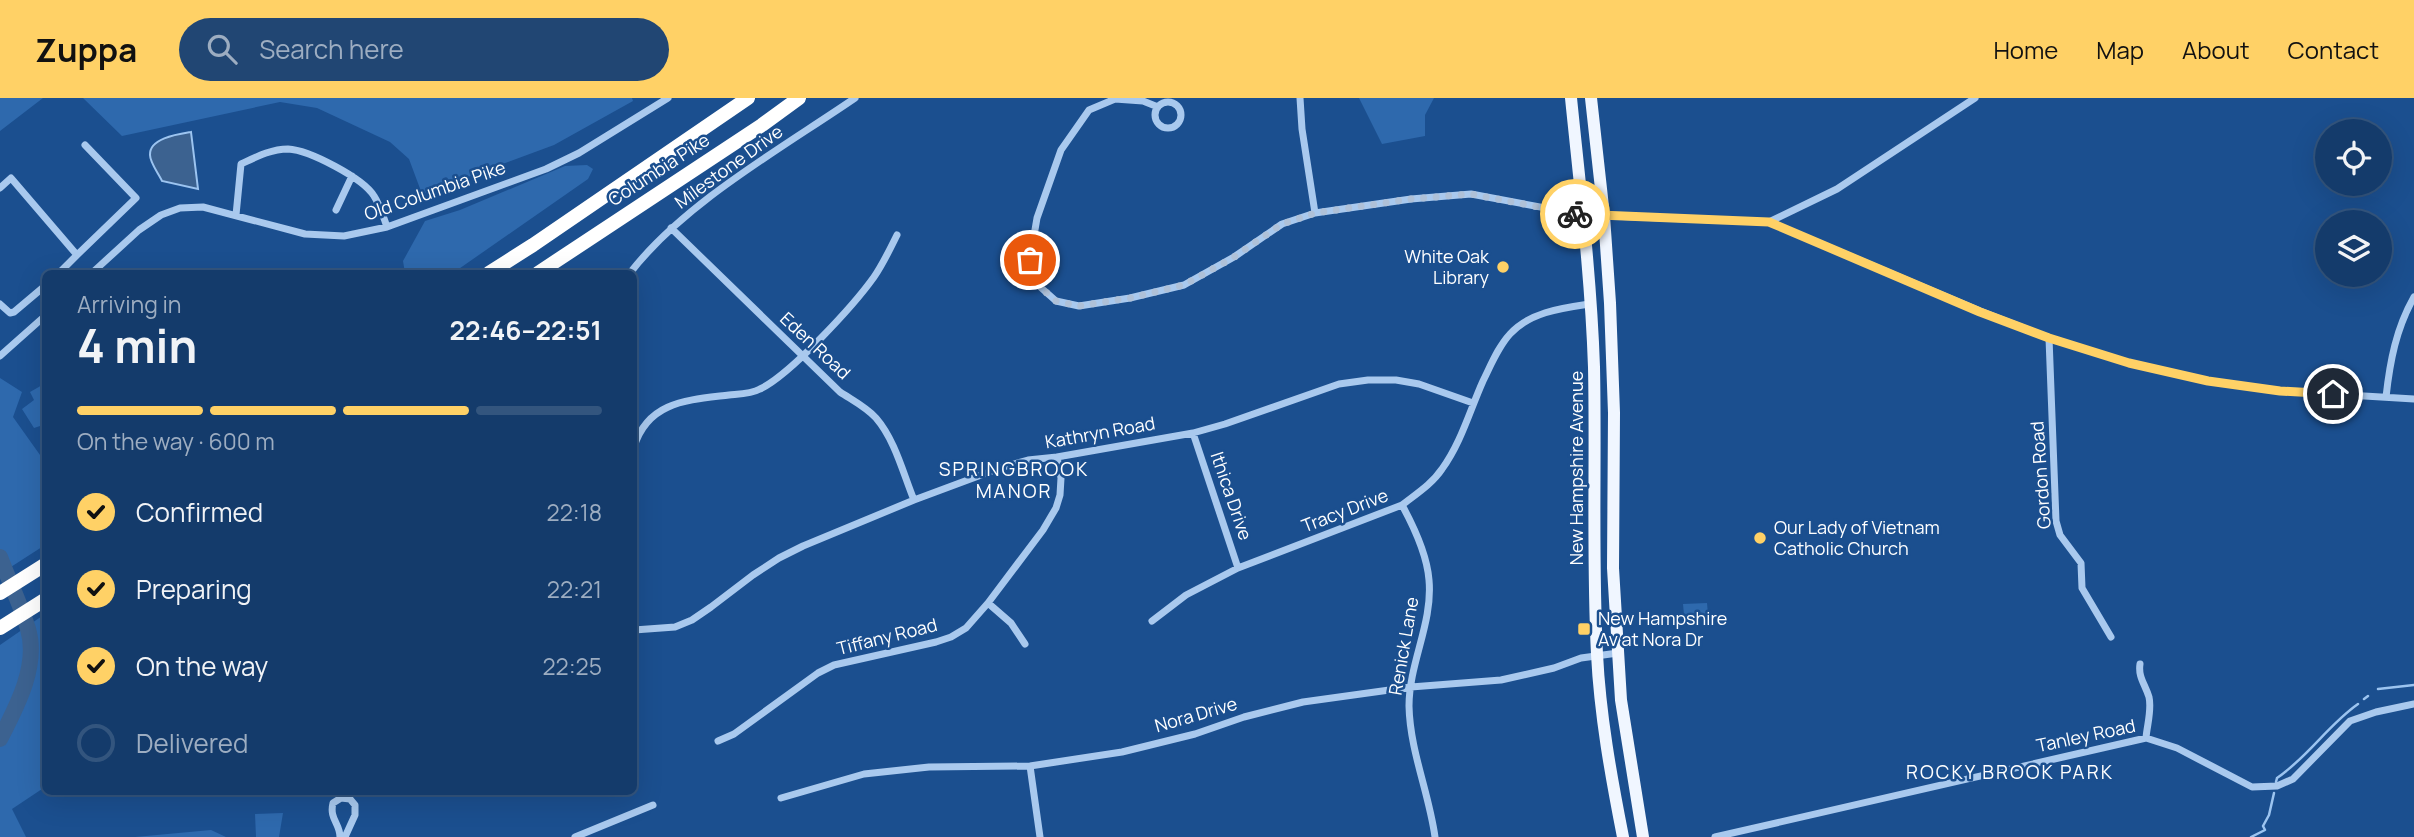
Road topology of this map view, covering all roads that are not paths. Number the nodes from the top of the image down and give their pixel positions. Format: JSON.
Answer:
{"nodes":[{"id":1,"x":668,"y":98,"type":"edge"},
{"id":2,"x":855,"y":98,"type":"edge"},
{"id":3,"x":1300,"y":98,"type":"edge"},
{"id":4,"x":1571,"y":98,"type":"edge"},
{"id":5,"x":1591,"y":98,"type":"edge"},
{"id":6,"x":1975,"y":98,"type":"edge"},
{"id":7,"x":793,"y":100,"type":"edge"},
{"id":8,"x":742,"y":101,"type":"edge"},
{"id":9,"x":1158,"y":107,"type":"dead end"},
{"id":10,"x":85,"y":145,"type":"dead end"},
{"id":11,"x":352,"y":177,"type":"junction"},
{"id":12,"x":0,"y":188,"type":"edge"},
{"id":13,"x":336,"y":210,"type":"dead end"},
{"id":14,"x":1315,"y":213,"type":"junction"},
{"id":15,"x":236,"y":215,"type":"junction"},
{"id":16,"x":1583,"y":215,"type":"junction"},
{"id":17,"x":1604,"y":216,"type":"junction"},
{"id":18,"x":1769,"y":222,"type":"junction"},
{"id":19,"x":387,"y":227,"type":"junction"},
{"id":20,"x":671,"y":229,"type":"junction"},
{"id":21,"x":897,"y":235,"type":"dead end"},
{"id":22,"x":77,"y":255,"type":"junction"},
{"id":23,"x":61,"y":270,"type":"edge"},
{"id":24,"x":95,"y":270,"type":"edge"},
{"id":25,"x":493,"y":270,"type":"edge"},
{"id":26,"x":542,"y":270,"type":"edge"},
{"id":27,"x":632,"y":270,"type":"edge"},
{"id":28,"x":42,"y":289,"type":"edge"},
{"id":29,"x":2414,"y":297,"type":"edge"},
{"id":30,"x":0,"y":304,"type":"edge"},
{"id":31,"x":1589,"y":304,"type":"junction"},
{"id":32,"x":42,"y":319,"type":"edge"},
{"id":33,"x":2049,"y":338,"type":"junction"},
{"id":34,"x":0,"y":356,"type":"edge"},
{"id":35,"x":802,"y":356,"type":"junction"},
{"id":36,"x":2386,"y":397,"type":"junction"},
{"id":37,"x":2414,"y":400,"type":"edge"},
{"id":38,"x":1473,"y":403,"type":"junction"},
{"id":39,"x":1595,"y":426,"type":"junction"},
{"id":40,"x":1614,"y":426,"type":"junction"},
{"id":41,"x":1193,"y":433,"type":"junction"},
{"id":42,"x":637,"y":436,"type":"edge"},
{"id":43,"x":1057,"y":457,"type":"junction"},
{"id":44,"x":914,"y":500,"type":"junction"},
{"id":45,"x":1402,"y":505,"type":"junction"},
{"id":46,"x":42,"y":567,"type":"edge"},
{"id":47,"x":1238,"y":568,"type":"junction"},
{"id":48,"x":0,"y":593,"type":"edge"},
{"id":49,"x":42,"y":602,"type":"edge"},
{"id":50,"x":988,"y":603,"type":"junction"},
{"id":51,"x":1152,"y":621,"type":"dead end"},
{"id":52,"x":0,"y":628,"type":"edge"},
{"id":53,"x":637,"y":630,"type":"edge"},
{"id":54,"x":2111,"y":637,"type":"dead end"},
{"id":55,"x":1026,"y":644,"type":"dead end"},
{"id":56,"x":1618,"y":653,"type":"junction"},
{"id":57,"x":1597,"y":655,"type":"junction"},
{"id":58,"x":2140,"y":664,"type":"dead end"},
{"id":59,"x":1411,"y":687,"type":"junction"},
{"id":60,"x":2414,"y":704,"type":"edge"},
{"id":61,"x":2146,"y":738,"type":"junction"},
{"id":62,"x":718,"y":741,"type":"dead end"},
{"id":63,"x":1030,"y":766,"type":"junction"},
{"id":64,"x":781,"y":798,"type":"dead end"},
{"id":65,"x":653,"y":805,"type":"dead end"},
{"id":66,"x":343,"y":837,"type":"edge"},
{"id":67,"x":575,"y":837,"type":"edge"},
{"id":68,"x":1040,"y":837,"type":"edge"},
{"id":69,"x":1435,"y":837,"type":"edge"},
{"id":70,"x":1623,"y":837,"type":"edge"},
{"id":71,"x":1643,"y":837,"type":"edge"},
{"id":72,"x":1715,"y":837,"type":"edge"}],
"edges":[{"from":1,"to":19,"type":"street","name":"Old Columbia Pike"},
{"from":2,"to":20,"type":"street","name":"Milestone Drive"},
{"from":3,"to":14,"type":"street"},
{"from":4,"to":16,"type":"main road","name":"New Hampshire Avenue"},
{"from":5,"to":17,"type":"main road","name":"New Hampshire Avenue"},
{"from":6,"to":18,"type":"street"},
{"from":7,"to":26,"type":"highway","name":"Columbia Pike"},
{"from":8,"to":25,"type":"highway","name":"Columbia Pike"},
{"from":9,"to":14,"type":"street"},
{"from":10,"to":22,"type":"street"},
{"from":11,"to":13,"type":"street"},
{"from":11,"to":15,"type":"street"},
{"from":11,"to":19,"type":"street"},
{"from":12,"to":22,"type":"street"},
{"from":14,"to":16,"type":"street"},
{"from":15,"to":19,"type":"street","name":"Old Columbia Pike"},
{"from":15,"to":24,"type":"street","name":"Old Columbia Pike"},
{"from":16,"to":17,"type":"street"},
{"from":16,"to":31,"type":"main road","name":"New Hampshire Avenue"},
{"from":17,"to":18,"type":"street"},
{"from":17,"to":40,"type":"main road","name":"New Hampshire Avenue"},
{"from":18,"to":33,"type":"street"},
{"from":20,"to":27,"type":"street","name":"Milestone Drive"},
{"from":20,"to":35,"type":"street","name":"Eden Road"},
{"from":21,"to":35,"type":"street"},
{"from":22,"to":23,"type":"street"},
{"from":28,"to":30,"type":"street"},
{"from":29,"to":36,"type":"street"},
{"from":31,"to":38,"type":"street","name":"Tracy Drive"},
{"from":31,"to":39,"type":"main road","name":"New Hampshire Avenue"},
{"from":32,"to":34,"type":"street"},
{"from":33,"to":36,"type":"street"},
{"from":33,"to":54,"type":"street","name":"Gordon Road"},
{"from":35,"to":42,"type":"street"},
{"from":35,"to":44,"type":"street","name":"Eden Road"},
{"from":36,"to":37,"type":"street"},
{"from":38,"to":41,"type":"street","name":"Kathryn Road"},
{"from":38,"to":45,"type":"street","name":"Tracy Drive"},
{"from":39,"to":40,"type":"main road"},
{"from":39,"to":57,"type":"main road","name":"New Hampshire Avenue"},
{"from":40,"to":56,"type":"main road","name":"New Hampshire Avenue"},
{"from":41,"to":43,"type":"street","name":"Kathryn Road"},
{"from":41,"to":47,"type":"street","name":"Ithica Drive"},
{"from":43,"to":44,"type":"street","name":"Kathryn Road"},
{"from":43,"to":50,"type":"street","name":"Tiffany Road"},
{"from":44,"to":53,"type":"street","name":"Kathryn Road"},
{"from":45,"to":47,"type":"street","name":"Tracy Drive"},
{"from":45,"to":59,"type":"street","name":"Renick Lane"},
{"from":46,"to":48,"type":"highway"},
{"from":47,"to":51,"type":"street","name":"Tracy Drive"},
{"from":49,"to":52,"type":"highway"},
{"from":50,"to":55,"type":"street"},
{"from":50,"to":62,"type":"street","name":"Tiffany Road"},
{"from":56,"to":57,"type":"street","name":"Nora Drive"},
{"from":56,"to":71,"type":"main road","name":"New Hampshire Avenue"},
{"from":57,"to":59,"type":"street","name":"Nora Drive"},
{"from":57,"to":70,"type":"main road","name":"New Hampshire Avenue"},
{"from":58,"to":61,"type":"street"},
{"from":59,"to":63,"type":"street","name":"Nora Drive"},
{"from":59,"to":69,"type":"street","name":"Renick Lane"},
{"from":60,"to":61,"type":"street","name":"Tanley Road"},
{"from":61,"to":72,"type":"street","name":"Tanley Road"},
{"from":63,"to":64,"type":"street","name":"Nora Drive"},
{"from":63,"to":68,"type":"street"},
{"from":65,"to":67,"type":"street"},
{"from":66,"to":66,"type":"street"}]}
